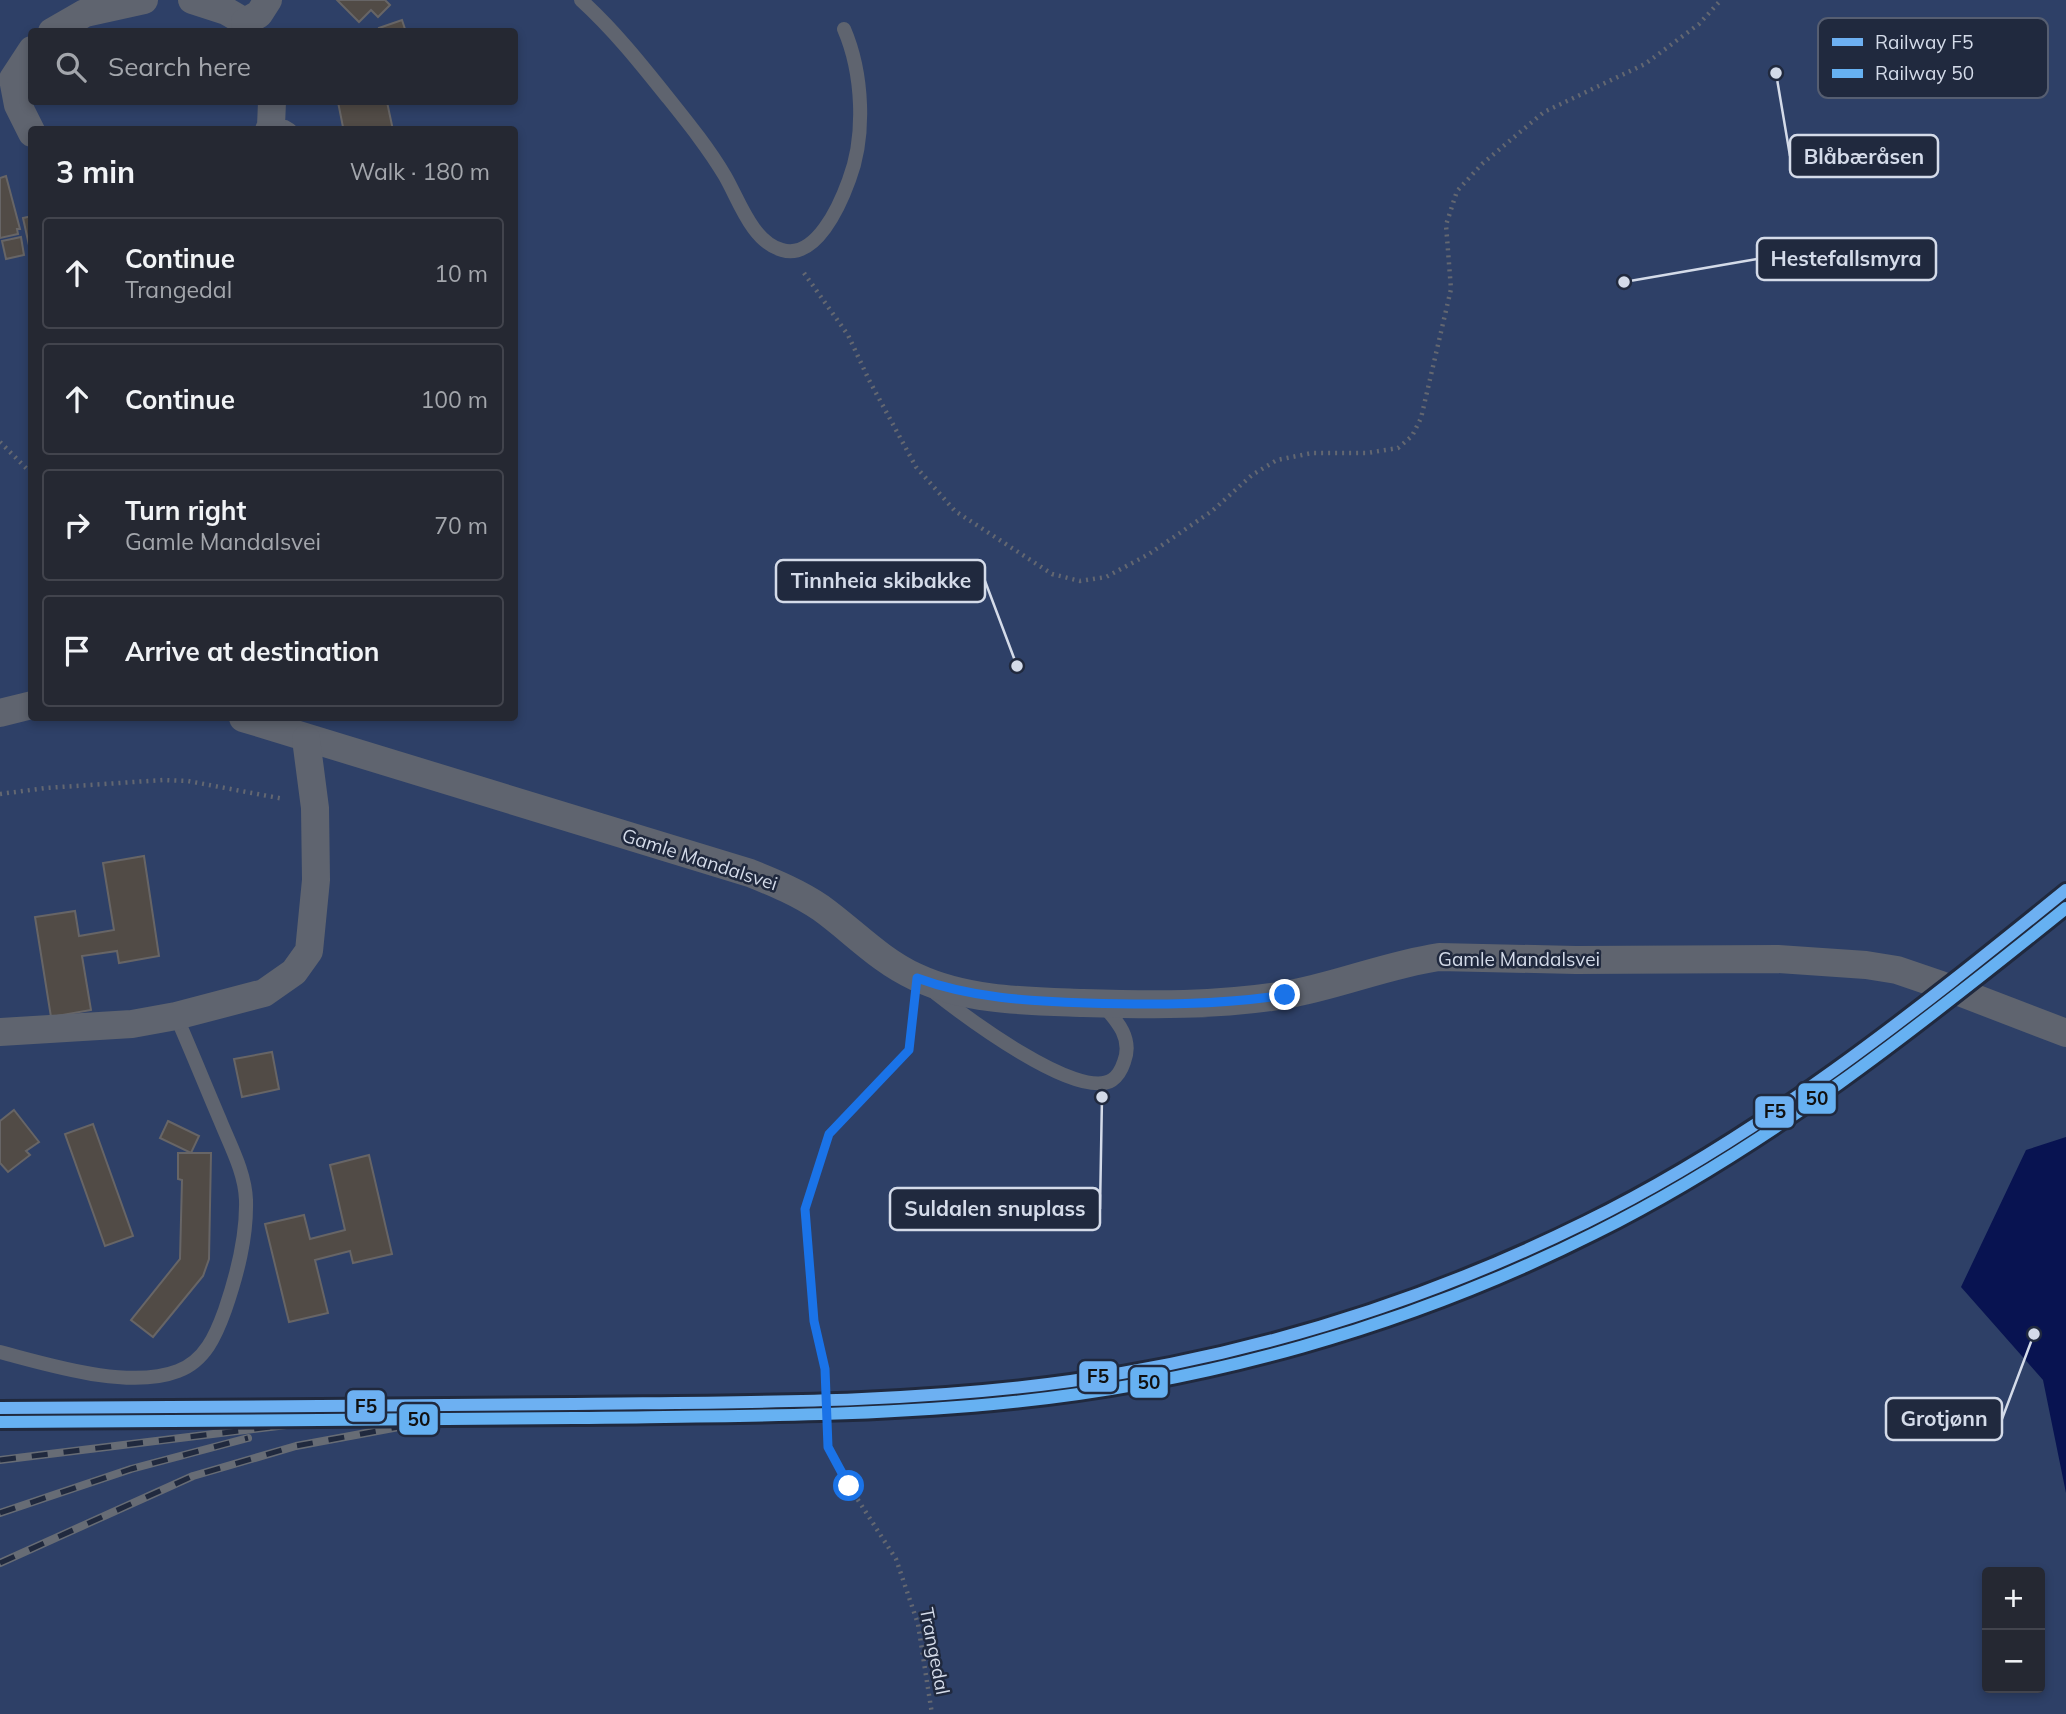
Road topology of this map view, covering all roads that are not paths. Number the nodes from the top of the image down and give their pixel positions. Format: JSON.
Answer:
{"nodes":[{"id":1,"x":144,"y":0,"type":"edge"},
{"id":2,"x":191,"y":0,"type":"edge"},
{"id":3,"x":268,"y":0,"type":"edge"},
{"id":4,"x":581,"y":0,"type":"edge"},
{"id":5,"x":247,"y":27,"type":"edge"},
{"id":6,"x":59,"y":28,"type":"edge"},
{"id":7,"x":844,"y":29,"type":"dead end"},
{"id":8,"x":28,"y":55,"type":"edge"},
{"id":9,"x":7,"y":79,"type":"edge"},
{"id":10,"x":29,"y":126,"type":"edge"},
{"id":11,"x":28,"y":706,"type":"edge"},
{"id":12,"x":0,"y":713,"type":"edge"},
{"id":13,"x":252,"y":721,"type":"edge"},
{"id":14,"x":306,"y":739,"type":"junction"},
{"id":15,"x":917,"y":978,"type":"junction"},
{"id":16,"x":1102,"y":1003,"type":"junction"},
{"id":17,"x":176,"y":1016,"type":"junction"},
{"id":18,"x":0,"y":1032,"type":"edge"},
{"id":19,"x":2066,"y":1033,"type":"edge"},
{"id":20,"x":0,"y":1353,"type":"edge"}],
"edges":[{"from":1,"to":6,"type":"street"},
{"from":2,"to":5,"type":"street"},
{"from":3,"to":5,"type":"street"},
{"from":4,"to":7,"type":"lane"},
{"from":8,"to":9,"type":"street"},
{"from":9,"to":10,"type":"street"},
{"from":11,"to":12,"type":"street"},
{"from":13,"to":14,"type":"street","name":"Gamle Mandalsvei"},
{"from":14,"to":15,"type":"street","name":"Gamle Mandalsvei"},
{"from":14,"to":17,"type":"street"},
{"from":15,"to":16,"type":"street","name":"Gamle Mandalsvei"},
{"from":15,"to":16,"type":"lane"},
{"from":16,"to":19,"type":"street","name":"Gamle Mandalsvei"},
{"from":17,"to":18,"type":"street"},
{"from":17,"to":20,"type":"lane"}]}
